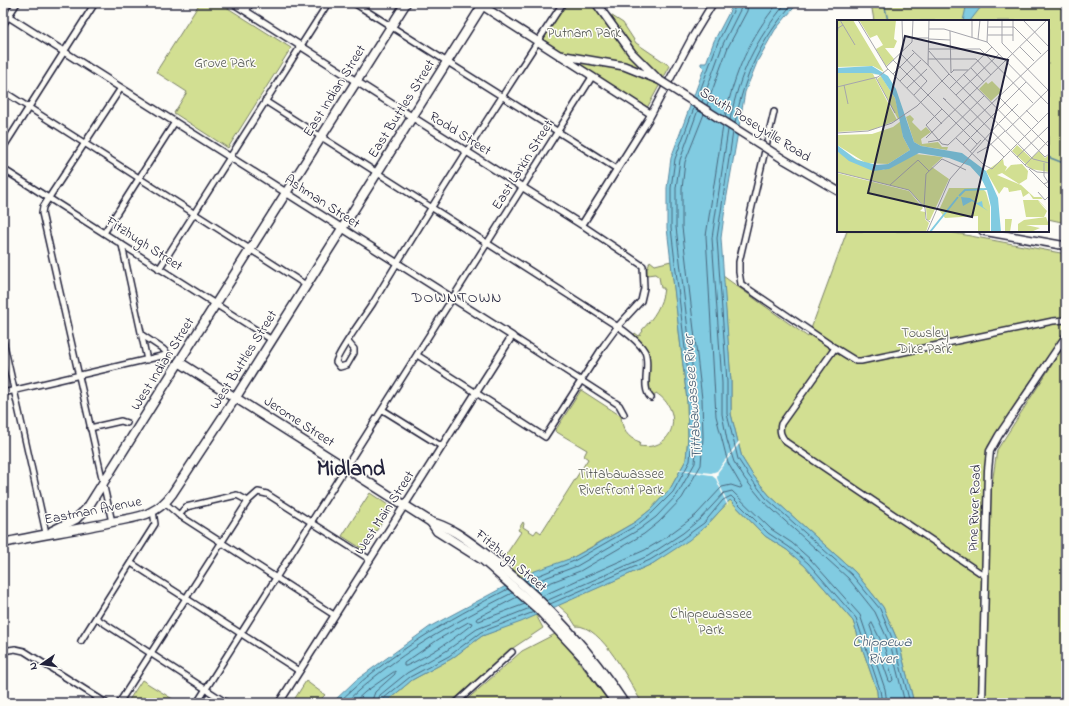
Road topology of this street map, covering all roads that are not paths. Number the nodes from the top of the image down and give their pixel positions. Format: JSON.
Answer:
{"nodes":[{"id":1,"x":17,"y":3,"type":"edge"},
{"id":2,"x":95,"y":3,"type":"edge"},
{"id":3,"x":233,"y":3,"type":"edge"},
{"id":4,"x":251,"y":3,"type":"edge"},
{"id":5,"x":328,"y":3,"type":"edge"},
{"id":6,"x":354,"y":3,"type":"edge"},
{"id":7,"x":406,"y":3,"type":"edge"},
{"id":8,"x":563,"y":3,"type":"edge"},
{"id":9,"x":596,"y":3,"type":"edge"},
{"id":10,"x":713,"y":3,"type":"edge"},
{"id":11,"x":482,"y":4,"type":"edge"},
{"id":12,"x":246,"y":11,"type":"junction"},
{"id":13,"x":6,"y":14,"type":"edge"},
{"id":14,"x":3,"y":25,"type":"edge"},
{"id":15,"x":391,"y":27,"type":"junction"},
{"id":16,"x":538,"y":40,"type":"junction"},
{"id":17,"x":300,"y":46,"type":"junction"},
{"id":18,"x":64,"y":52,"type":"junction"},
{"id":19,"x":558,"y":55,"type":"junction"},
{"id":20,"x":447,"y":62,"type":"junction"},
{"id":21,"x":592,"y":77,"type":"junction"},
{"id":22,"x":659,"y":80,"type":"junction"},
{"id":23,"x":356,"y":82,"type":"junction"},
{"id":24,"x":121,"y":88,"type":"junction"},
{"id":25,"x":3,"y":91,"type":"edge"},
{"id":26,"x":501,"y":97,"type":"junction"},
{"id":27,"x":265,"y":101,"type":"junction"},
{"id":28,"x":28,"y":108,"type":"junction"},
{"id":29,"x":774,"y":112,"type":"dead end"},
{"id":30,"x":651,"y":114,"type":"junction"},
{"id":31,"x":412,"y":117,"type":"junction"},
{"id":32,"x":174,"y":122,"type":"junction"},
{"id":33,"x":557,"y":133,"type":"junction"},
{"id":34,"x":322,"y":137,"type":"junction"},
{"id":35,"x":84,"y":143,"type":"junction"},
{"id":36,"x":3,"y":148,"type":"edge"},
{"id":37,"x":467,"y":153,"type":"junction"},
{"id":38,"x":230,"y":157,"type":"junction"},
{"id":39,"x":3,"y":169,"type":"edge"},
{"id":40,"x":617,"y":169,"type":"junction"},
{"id":41,"x":377,"y":173,"type":"junction"},
{"id":42,"x":139,"y":178,"type":"junction"},
{"id":43,"x":523,"y":188,"type":"junction"},
{"id":44,"x":837,"y":190,"type":"edge"},
{"id":45,"x":286,"y":193,"type":"junction"},
{"id":46,"x":48,"y":198,"type":"junction"},
{"id":47,"x":432,"y":208,"type":"junction"},
{"id":48,"x":194,"y":213,"type":"junction"},
{"id":49,"x":582,"y":225,"type":"junction"},
{"id":50,"x":342,"y":229,"type":"junction"},
{"id":51,"x":989,"y":232,"type":"edge"},
{"id":52,"x":104,"y":233,"type":"junction"},
{"id":53,"x":488,"y":244,"type":"junction"},
{"id":54,"x":122,"y":245,"type":"junction"},
{"id":55,"x":1066,"y":246,"type":"edge"},
{"id":56,"x":251,"y":249,"type":"junction"},
{"id":57,"x":396,"y":264,"type":"junction"},
{"id":58,"x":159,"y":268,"type":"junction"},
{"id":59,"x":306,"y":285,"type":"junction"},
{"id":60,"x":452,"y":299,"type":"junction"},
{"id":61,"x":216,"y":305,"type":"junction"},
{"id":62,"x":1066,"y":320,"type":"edge"},
{"id":63,"x":618,"y":326,"type":"junction"},
{"id":64,"x":142,"y":335,"type":"junction"},
{"id":65,"x":512,"y":336,"type":"junction"},
{"id":66,"x":1066,"y":336,"type":"edge"},
{"id":67,"x":3,"y":340,"type":"edge"},
{"id":68,"x":272,"y":340,"type":"junction"},
{"id":69,"x":348,"y":342,"type":"junction"},
{"id":70,"x":835,"y":348,"type":"junction"},
{"id":71,"x":417,"y":355,"type":"junction"},
{"id":72,"x":147,"y":360,"type":"junction"},
{"id":73,"x":179,"y":362,"type":"junction"},
{"id":74,"x":78,"y":376,"type":"junction"},
{"id":75,"x":580,"y":381,"type":"junction"},
{"id":76,"x":14,"y":391,"type":"junction"},
{"id":77,"x":476,"y":393,"type":"junction"},
{"id":78,"x":3,"y":394,"type":"edge"},
{"id":79,"x":236,"y":397,"type":"junction"},
{"id":80,"x":651,"y":398,"type":"dead end"},
{"id":81,"x":383,"y":410,"type":"junction"},
{"id":82,"x":624,"y":414,"type":"dead end"},
{"id":83,"x":127,"y":423,"type":"dead end"},
{"id":84,"x":90,"y":428,"type":"junction"},
{"id":85,"x":441,"y":446,"type":"junction"},
{"id":86,"x":346,"y":468,"type":"junction"},
{"id":87,"x":103,"y":484,"type":"junction"},
{"id":88,"x":248,"y":501,"type":"junction"},
{"id":89,"x":165,"y":503,"type":"junction"},
{"id":90,"x":404,"y":504,"type":"junction"},
{"id":91,"x":154,"y":511,"type":"junction"},
{"id":92,"x":179,"y":515,"type":"junction"},
{"id":93,"x":112,"y":522,"type":"junction"},
{"id":94,"x":311,"y":523,"type":"junction"},
{"id":95,"x":47,"y":533,"type":"junction"},
{"id":96,"x":221,"y":542,"type":"junction"},
{"id":97,"x":3,"y":543,"type":"edge"},
{"id":98,"x":369,"y":559,"type":"junction"},
{"id":99,"x":131,"y":563,"type":"junction"},
{"id":100,"x":985,"y":576,"type":"junction"},
{"id":101,"x":276,"y":578,"type":"junction"},
{"id":102,"x":186,"y":598,"type":"junction"},
{"id":103,"x":334,"y":615,"type":"junction"},
{"id":104,"x":96,"y":618,"type":"junction"},
{"id":105,"x":565,"y":631,"type":"junction"},
{"id":106,"x":241,"y":634,"type":"junction"},
{"id":107,"x":81,"y":641,"type":"dead end"},
{"id":108,"x":3,"y":652,"type":"edge"},
{"id":109,"x":512,"y":652,"type":"dead end"},
{"id":110,"x":151,"y":654,"type":"junction"},
{"id":111,"x":299,"y":671,"type":"junction"},
{"id":112,"x":206,"y":689,"type":"junction"},
{"id":113,"x":98,"y":698,"type":"junction"},
{"id":114,"x":94,"y":703,"type":"edge"},
{"id":115,"x":106,"y":703,"type":"edge"},
{"id":116,"x":119,"y":703,"type":"edge"},
{"id":117,"x":197,"y":703,"type":"edge"},
{"id":118,"x":227,"y":703,"type":"edge"},
{"id":119,"x":279,"y":703,"type":"edge"},
{"id":120,"x":456,"y":703,"type":"edge"},
{"id":121,"x":616,"y":703,"type":"edge"},
{"id":122,"x":624,"y":703,"type":"edge"},
{"id":123,"x":982,"y":703,"type":"edge"}],
"edges":[{"from":1,"to":13,"type":"street"},
{"from":2,"to":18,"type":"street"},
{"from":3,"to":12,"type":"street","name":"Rodd Street"},
{"from":4,"to":12,"type":"street"},
{"from":5,"to":17,"type":"street"},
{"from":6,"to":15,"type":"street"},
{"from":7,"to":15,"type":"main road","name":"East Indian Street"},
{"from":8,"to":16,"type":"street"},
{"from":9,"to":22,"type":"main road"},
{"from":10,"to":30,"type":"street"},
{"from":11,"to":16,"type":"main road"},
{"from":11,"to":20,"type":"main road","name":"East Buttles Street"},
{"from":12,"to":17,"type":"street","name":"Rodd Street"},
{"from":13,"to":14,"type":"street"},
{"from":13,"to":18,"type":"street","name":"Ashman Street"},
{"from":15,"to":20,"type":"street"},
{"from":15,"to":23,"type":"main road","name":"East Indian Street"},
{"from":16,"to":19,"type":"main road"},
{"from":16,"to":26,"type":"street"},
{"from":17,"to":23,"type":"street","name":"Rodd Street"},
{"from":17,"to":27,"type":"street"},
{"from":18,"to":24,"type":"street","name":"Ashman Street"},
{"from":18,"to":28,"type":"street"},
{"from":19,"to":21,"type":"street"},
{"from":19,"to":22,"type":"main road"},
{"from":20,"to":26,"type":"street"},
{"from":20,"to":31,"type":"main road","name":"East Buttles Street"},
{"from":21,"to":30,"type":"street"},
{"from":21,"to":33,"type":"street","name":"East Larkin Street"},
{"from":22,"to":44,"type":"main road","name":"South Poseyville Road","bridge":true},
{"from":23,"to":31,"type":"street","name":"Rodd Street"},
{"from":23,"to":34,"type":"main road","name":"East Indian Street"},
{"from":24,"to":32,"type":"street","name":"Ashman Street"},
{"from":24,"to":35,"type":"street"},
{"from":25,"to":28,"type":"street"},
{"from":26,"to":33,"type":"street"},
{"from":26,"to":37,"type":"street"},
{"from":27,"to":34,"type":"street"},
{"from":27,"to":38,"type":"street"},
{"from":28,"to":35,"type":"street"},
{"from":28,"to":36,"type":"street"},
{"from":29,"to":70,"type":"street"},
{"from":30,"to":40,"type":"street"},
{"from":31,"to":37,"type":"street","name":"Rodd Street"},
{"from":31,"to":41,"type":"main road","name":"East Buttles Street"},
{"from":32,"to":38,"type":"street","name":"Ashman Street"},
{"from":32,"to":42,"type":"street"},
{"from":33,"to":40,"type":"street"},
{"from":33,"to":43,"type":"street","name":"East Larkin Street"},
{"from":34,"to":41,"type":"street"},
{"from":34,"to":45,"type":"main road","name":"East Indian Street"},
{"from":35,"to":42,"type":"street"},
{"from":35,"to":46,"type":"street"},
{"from":37,"to":43,"type":"street","name":"Rodd Street"},
{"from":37,"to":47,"type":"street"},
{"from":38,"to":45,"type":"street","name":"Ashman Street"},
{"from":38,"to":48,"type":"street"},
{"from":39,"to":46,"type":"street","name":"Fitzhugh Street"},
{"from":40,"to":49,"type":"street"},
{"from":41,"to":47,"type":"street"},
{"from":41,"to":50,"type":"main road","name":"East Buttles Street"},
{"from":42,"to":48,"type":"street"},
{"from":42,"to":52,"type":"street"},
{"from":43,"to":49,"type":"street","name":"Rodd Street"},
{"from":43,"to":53,"type":"street","name":"East Larkin Street"},
{"from":45,"to":50,"type":"street","name":"Ashman Street"},
{"from":45,"to":56,"type":"main road","name":"West Indian Street"},
{"from":46,"to":52,"type":"street","name":"Fitzhugh Street"},
{"from":46,"to":74,"type":"street"},
{"from":47,"to":53,"type":"street"},
{"from":47,"to":57,"type":"street"},
{"from":48,"to":56,"type":"street"},
{"from":48,"to":58,"type":"street"},
{"from":49,"to":63,"type":"street","name":"Rodd Street"},
{"from":50,"to":57,"type":"street","name":"Ashman Street"},
{"from":50,"to":59,"type":"main road","name":"West Buttles Street"},
{"from":51,"to":55,"type":"main road"},
{"from":52,"to":54,"type":"street","name":"Fitzhugh Street"},
{"from":53,"to":60,"type":"street","name":"East Larkin Street"},
{"from":53,"to":63,"type":"street"},
{"from":54,"to":58,"type":"street","name":"Fitzhugh Street"},
{"from":54,"to":64,"type":"street"},
{"from":56,"to":59,"type":"street"},
{"from":56,"to":61,"type":"main road","name":"West Indian Street"},
{"from":57,"to":60,"type":"street","name":"Ashman Street"},
{"from":57,"to":69,"type":"street"},
{"from":58,"to":61,"type":"street","name":"Fitzhugh Street"},
{"from":59,"to":68,"type":"main road","name":"West Buttles Street"},
{"from":60,"to":65,"type":"street","name":"Ashman Street"},
{"from":60,"to":71,"type":"street","name":"East Larkin Street"},
{"from":61,"to":68,"type":"street","name":"Fitzhugh Street"},
{"from":61,"to":73,"type":"main road","name":"West Indian Street"},
{"from":62,"to":70,"type":"street"},
{"from":63,"to":75,"type":"street"},
{"from":63,"to":80,"type":"street"},
{"from":64,"to":72,"type":"street"},
{"from":64,"to":72,"type":"street"},
{"from":65,"to":75,"type":"street","name":"Ashman Street"},
{"from":65,"to":77,"type":"street","name":"West Main Street"},
{"from":66,"to":100,"type":"street","name":"Pine River Road"},
{"from":67,"to":76,"type":"street"},
{"from":68,"to":79,"type":"main road","name":"West Buttles Street"},
{"from":69,"to":69,"type":"street"},
{"from":70,"to":100,"type":"street"},
{"from":71,"to":77,"type":"street"},
{"from":71,"to":81,"type":"street","name":"East Larkin Street"},
{"from":72,"to":74,"type":"street"},
{"from":73,"to":79,"type":"main road","name":"Jerome Street"},
{"from":73,"to":87,"type":"main road","name":"West Indian Street"},
{"from":74,"to":76,"type":"street"},
{"from":74,"to":84,"type":"street"},
{"from":75,"to":77,"type":"street"},
{"from":75,"to":82,"type":"street","name":"Ashman Street"},
{"from":76,"to":78,"type":"street"},
{"from":76,"to":95,"type":"street"},
{"from":77,"to":85,"type":"street","name":"West Main Street"},
{"from":79,"to":86,"type":"main road","name":"Jerome Street"},
{"from":79,"to":89,"type":"main road","name":"West Buttles Street"},
{"from":81,"to":85,"type":"street"},
{"from":81,"to":86,"type":"street","name":"East Larkin Street"},
{"from":83,"to":84,"type":"street"},
{"from":84,"to":87,"type":"street"},
{"from":85,"to":90,"type":"street","name":"West Main Street"},
{"from":86,"to":90,"type":"main road","name":"Jerome Street"},
{"from":86,"to":94,"type":"street","name":"East Larkin Street"},
{"from":87,"to":93,"type":"street"},
{"from":87,"to":95,"type":"main road","name":"West Indian Street"},
{"from":88,"to":92,"type":"street"},
{"from":88,"to":94,"type":"street"},
{"from":88,"to":96,"type":"street"},
{"from":89,"to":91,"type":"main road","name":"Eastman Avenue"},
{"from":89,"to":92,"type":"street"},
{"from":90,"to":98,"type":"street","name":"West Main Street"},
{"from":90,"to":105,"type":"main road","name":"Fitzhugh Street"},
{"from":91,"to":93,"type":"main road","name":"Eastman Avenue"},
{"from":91,"to":99,"type":"street"},
{"from":92,"to":96,"type":"street"},
{"from":93,"to":95,"type":"main road","name":"Eastman Avenue"},
{"from":94,"to":98,"type":"street"},
{"from":94,"to":101,"type":"street","name":"East Larkin Street"},
{"from":95,"to":97,"type":"main road","name":"Eastman Avenue"},
{"from":96,"to":101,"type":"street"},
{"from":96,"to":102,"type":"street"},
{"from":98,"to":103,"type":"street","name":"West Main Street"},
{"from":99,"to":102,"type":"street"},
{"from":99,"to":104,"type":"street"},
{"from":100,"to":123,"type":"street","name":"Pine River Road"},
{"from":101,"to":103,"type":"street"},
{"from":101,"to":106,"type":"street","name":"East Larkin Street"},
{"from":102,"to":106,"type":"street"},
{"from":102,"to":110,"type":"street"},
{"from":103,"to":111,"type":"street","name":"West Main Street"},
{"from":104,"to":107,"type":"street"},
{"from":104,"to":110,"type":"street"},
{"from":105,"to":121,"type":"main road"},
{"from":105,"to":122,"type":"main road"},
{"from":106,"to":111,"type":"street"},
{"from":106,"to":112,"type":"street","name":"East Larkin Street"},
{"from":108,"to":113,"type":"street"},
{"from":109,"to":120,"type":"street"},
{"from":110,"to":112,"type":"street"},
{"from":110,"to":116,"type":"street"},
{"from":111,"to":119,"type":"street","name":"West Main Street"},
{"from":112,"to":117,"type":"street","name":"East Larkin Street"},
{"from":112,"to":118,"type":"street"},
{"from":113,"to":114,"type":"street"},
{"from":113,"to":115,"type":"street"}]}
